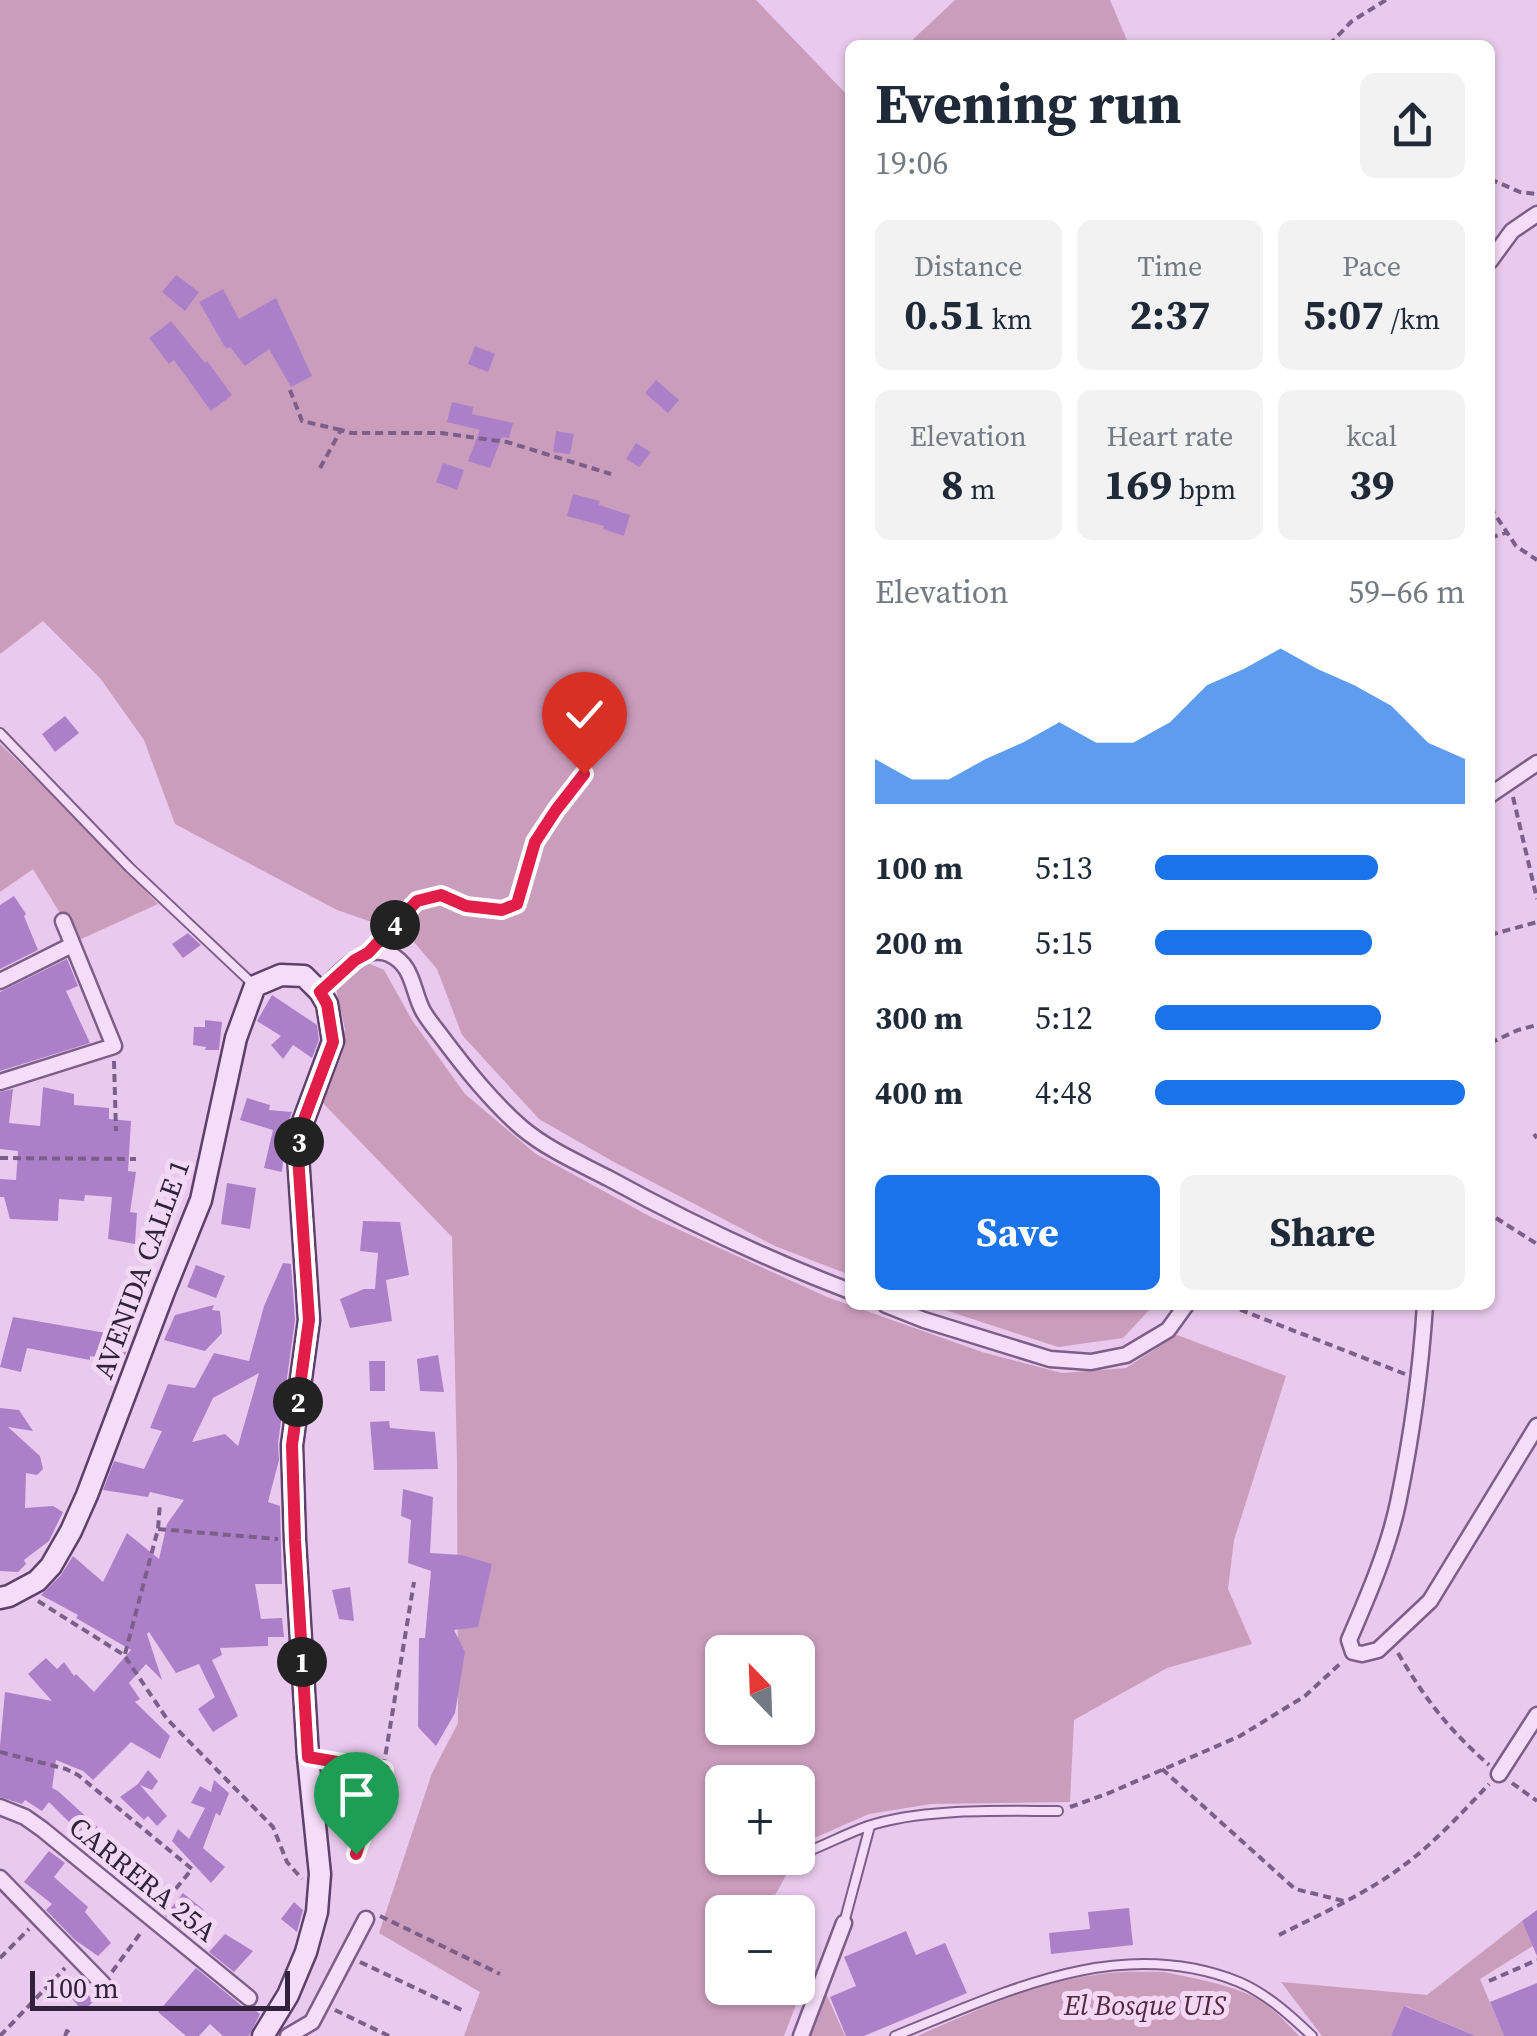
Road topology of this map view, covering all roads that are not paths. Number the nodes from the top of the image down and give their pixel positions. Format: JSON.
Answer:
{"nodes":[{"id":1,"x":1537,"y":214,"type":"edge"},
{"id":2,"x":1495,"y":254,"type":"edge"},
{"id":3,"x":0,"y":733,"type":"edge"},
{"id":4,"x":1537,"y":763,"type":"edge"},
{"id":5,"x":1495,"y":792,"type":"edge"},
{"id":6,"x":63,"y":921,"type":"dead end"},
{"id":7,"x":72,"y":945,"type":"junction"},
{"id":8,"x":0,"y":981,"type":"edge"},
{"id":9,"x":255,"y":986,"type":"junction"},
{"id":10,"x":320,"y":992,"type":"junction"},
{"id":11,"x":0,"y":1082,"type":"edge"},
{"id":12,"x":845,"y":1290,"type":"edge"},
{"id":13,"x":899,"y":1310,"type":"edge"},
{"id":14,"x":1182,"y":1310,"type":"edge"},
{"id":15,"x":1425,"y":1310,"type":"edge"},
{"id":16,"x":1537,"y":1426,"type":"edge"},
{"id":17,"x":0,"y":1598,"type":"edge"},
{"id":18,"x":1537,"y":1715,"type":"edge"},
{"id":19,"x":1499,"y":1774,"type":"road end"},
{"id":20,"x":0,"y":1807,"type":"edge"},
{"id":21,"x":1058,"y":1811,"type":"road end"},
{"id":22,"x":870,"y":1825,"type":"junction"},
{"id":23,"x":815,"y":1848,"type":"edge"},
{"id":24,"x":0,"y":1878,"type":"edge"},
{"id":25,"x":366,"y":1919,"type":"road end"},
{"id":26,"x":844,"y":1923,"type":"joint"},
{"id":27,"x":102,"y":1984,"type":"dead end"},
{"id":28,"x":249,"y":1998,"type":"dead end"},
{"id":29,"x":263,"y":2036,"type":"edge"},
{"id":30,"x":288,"y":2036,"type":"edge"},
{"id":31,"x":801,"y":2036,"type":"edge"},
{"id":32,"x":895,"y":2036,"type":"edge"},
{"id":33,"x":1312,"y":2036,"type":"edge"}],
"edges":[{"from":1,"to":2,"type":"street"},
{"from":3,"to":9,"type":"lane"},
{"from":4,"to":5,"type":"street"},
{"from":6,"to":7,"type":"street"},
{"from":7,"to":8,"type":"street"},
{"from":7,"to":11,"type":"street"},
{"from":9,"to":10,"type":"street"},
{"from":9,"to":17,"type":"street","name":"AVENIDA CALLE 1"},
{"from":10,"to":12,"type":"street"},
{"from":10,"to":29,"type":"street"},
{"from":13,"to":14,"type":"street"},
{"from":15,"to":16,"type":"street"},
{"from":18,"to":19,"type":"street"},
{"from":20,"to":28,"type":"street","name":"CARRERA 25A"},
{"from":21,"to":22,"type":"lane"},
{"from":22,"to":23,"type":"lane"},
{"from":22,"to":26,"type":"lane"},
{"from":24,"to":27,"type":"street"},
{"from":25,"to":30,"type":"street"},
{"from":26,"to":31,"type":"street"},
{"from":32,"to":33,"type":"lane"}]}
